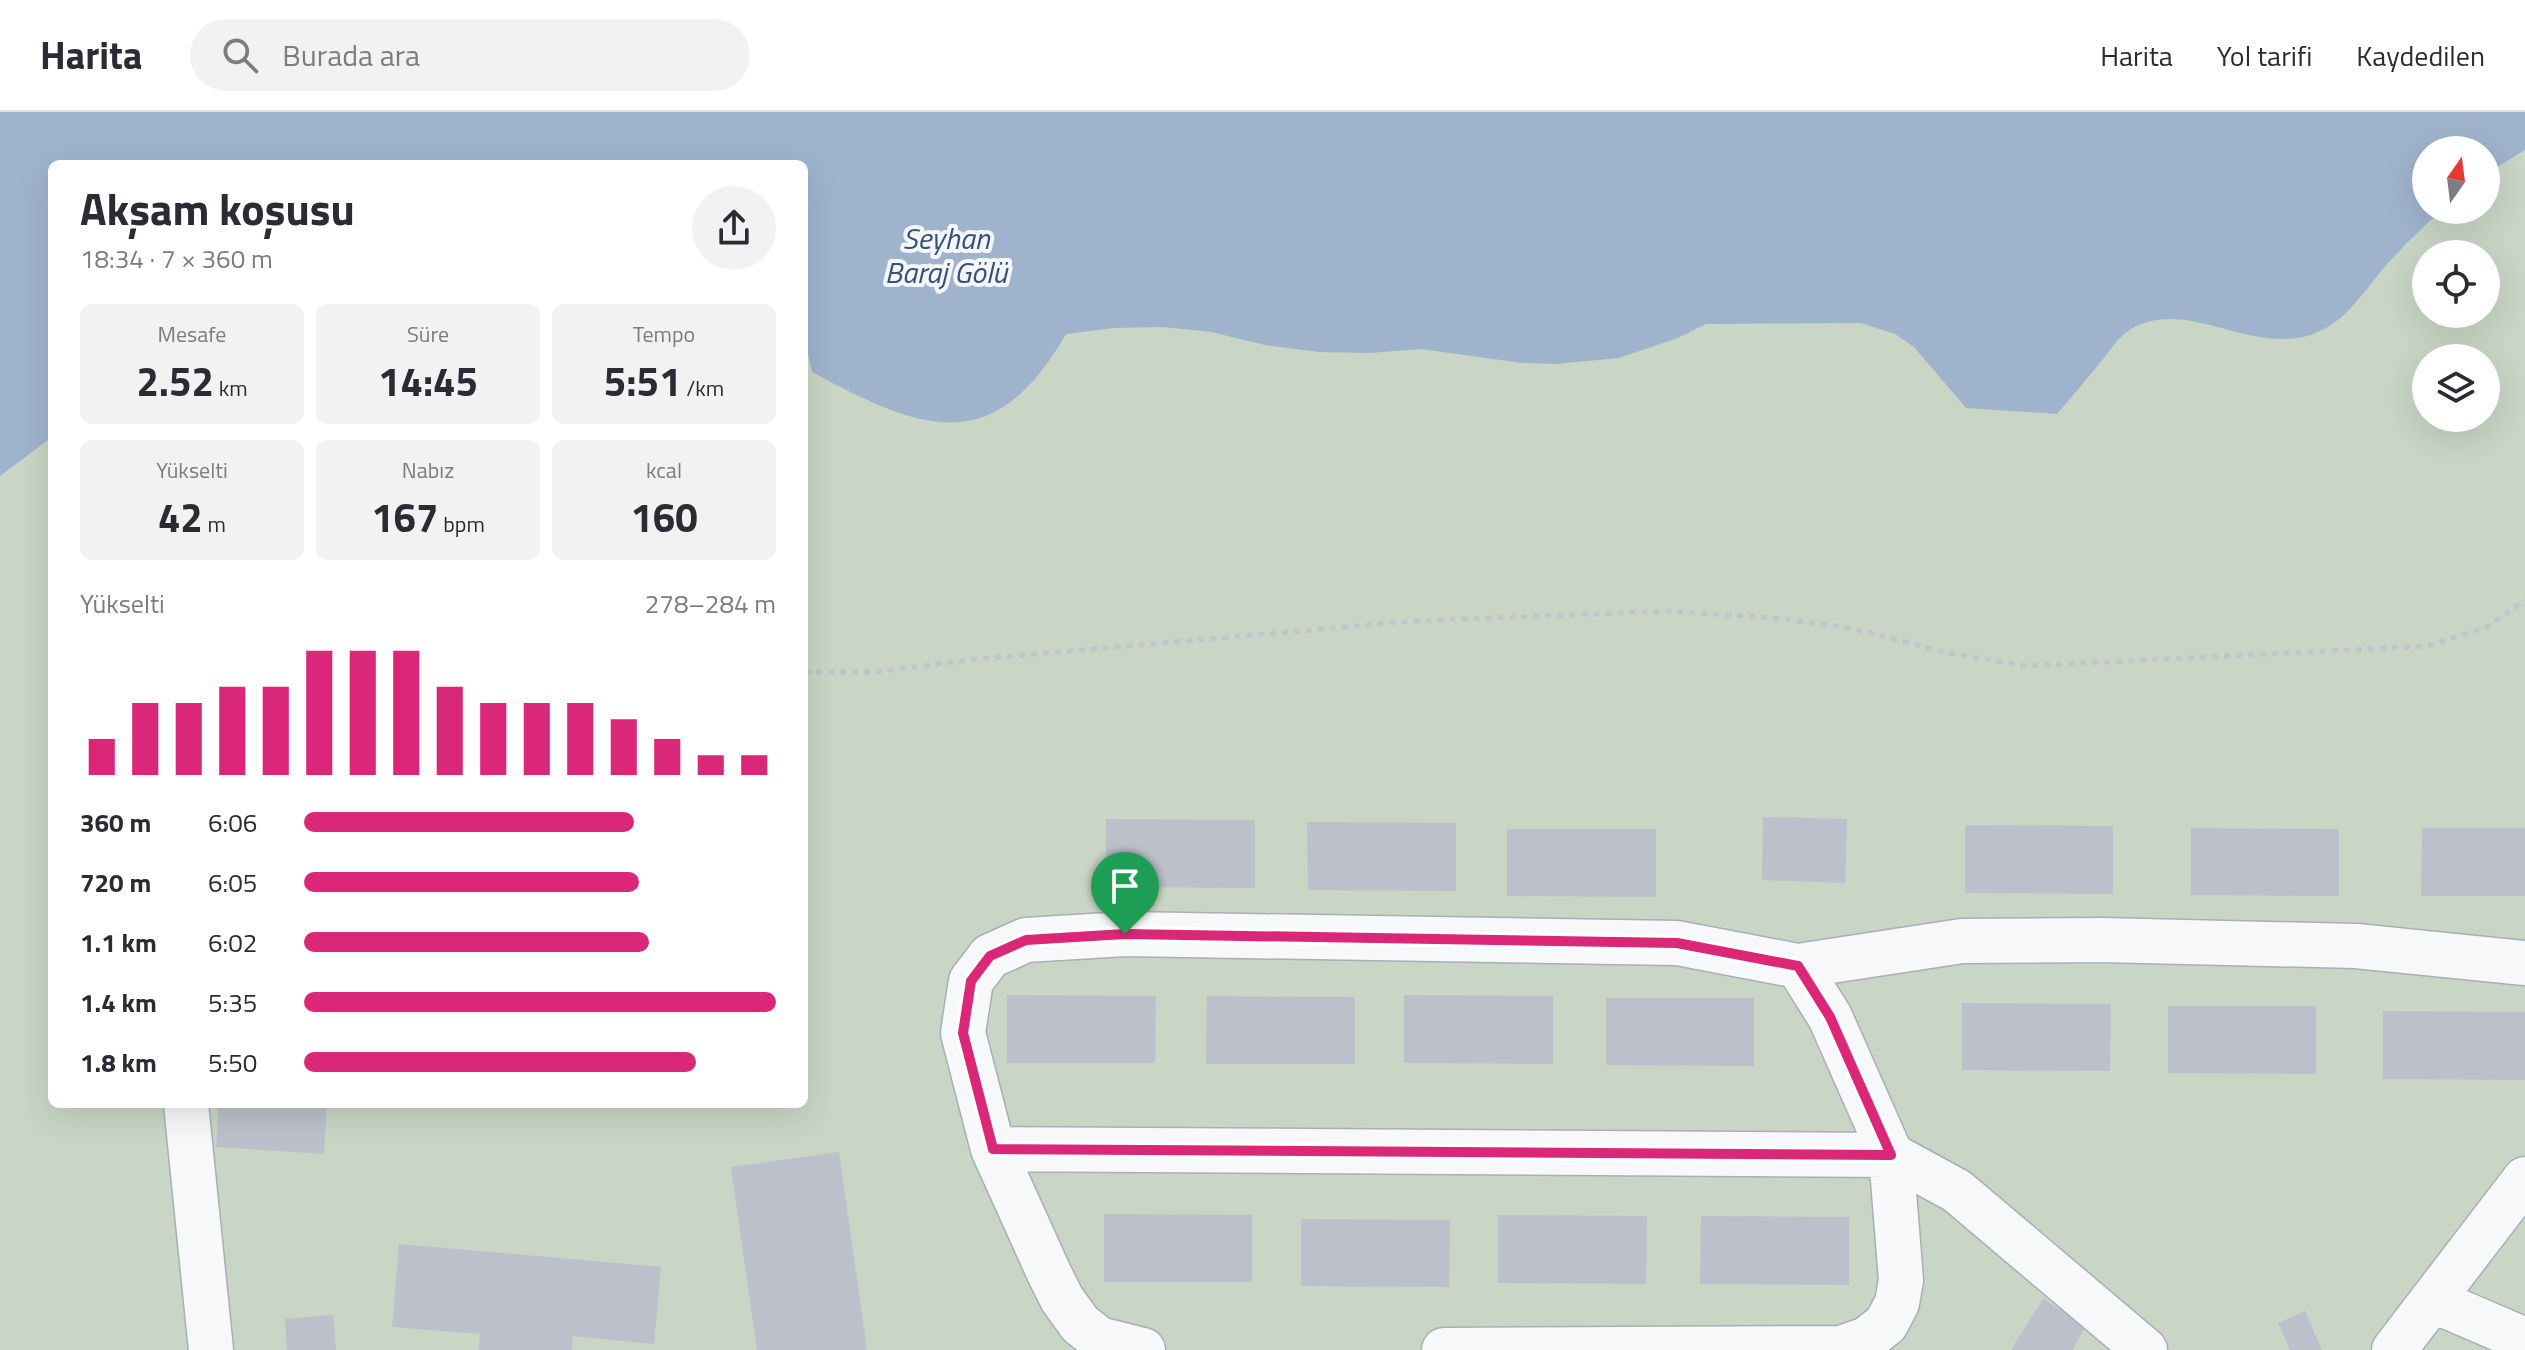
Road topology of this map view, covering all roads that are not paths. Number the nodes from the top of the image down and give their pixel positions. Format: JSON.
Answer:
{"nodes":[{"id":1,"x":2525,"y":963,"type":"edge"},
{"id":2,"x":1798,"y":966,"type":"junction"},
{"id":3,"x":186,"y":1108,"type":"edge"},
{"id":4,"x":993,"y":1149,"type":"junction"},
{"id":5,"x":1891,"y":1155,"type":"junction"},
{"id":6,"x":2525,"y":1179,"type":"edge"},
{"id":7,"x":2432,"y":1300,"type":"junction"},
{"id":8,"x":2525,"y":1340,"type":"edge"},
{"id":9,"x":211,"y":1350,"type":"edge"},
{"id":10,"x":1143,"y":1350,"type":"edge"},
{"id":11,"x":1444,"y":1350,"type":"edge"},
{"id":12,"x":2145,"y":1350,"type":"edge"},
{"id":13,"x":2394,"y":1350,"type":"edge"}],
"edges":[{"from":1,"to":2,"type":"street"},
{"from":2,"to":4,"type":"street"},
{"from":2,"to":5,"type":"street"},
{"from":3,"to":9,"type":"street"},
{"from":4,"to":5,"type":"street"},
{"from":4,"to":10,"type":"street"},
{"from":5,"to":11,"type":"street"},
{"from":5,"to":12,"type":"street"},
{"from":6,"to":7,"type":"street"},
{"from":7,"to":8,"type":"street"},
{"from":7,"to":13,"type":"street"}]}
